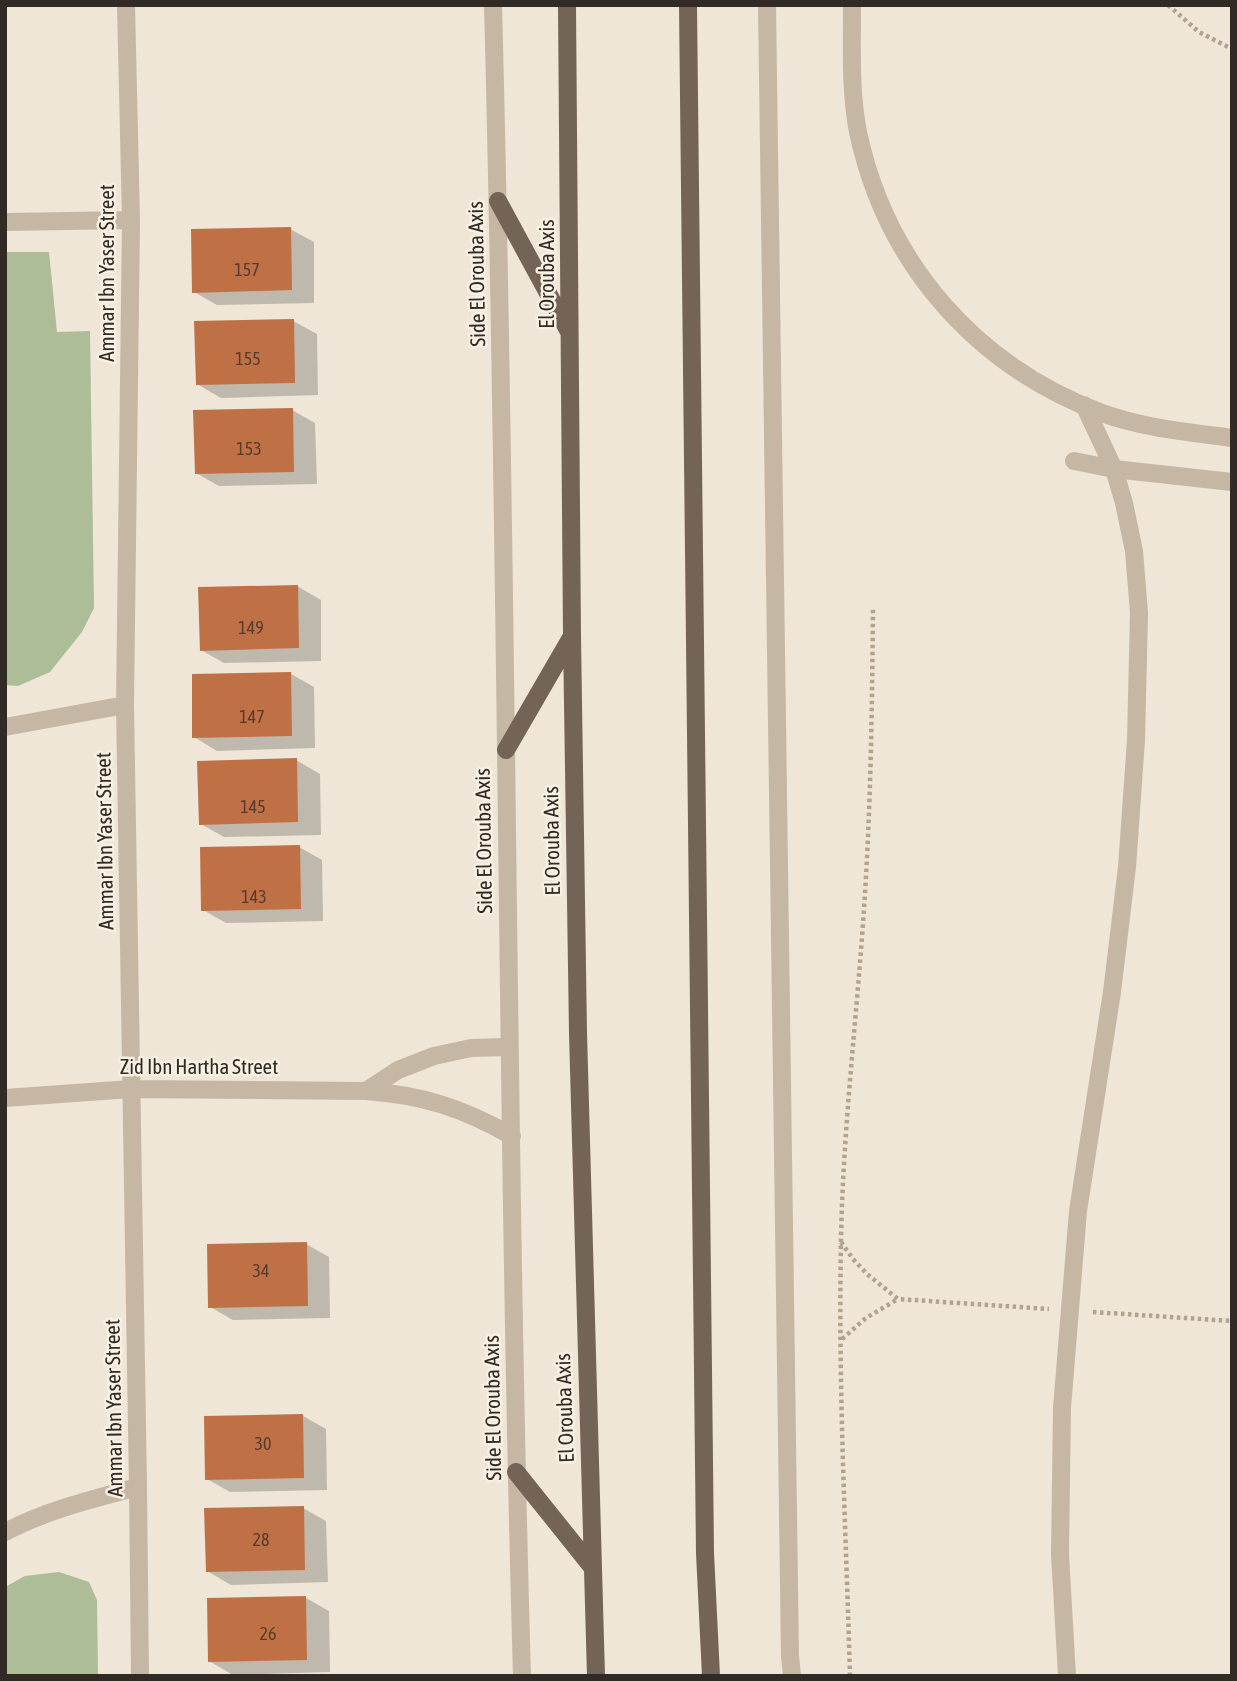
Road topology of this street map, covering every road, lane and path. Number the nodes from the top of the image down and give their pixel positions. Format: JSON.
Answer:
{"nodes":[{"id":1,"x":126,"y":5,"type":"edge"},
{"id":2,"x":494,"y":5,"type":"edge"},
{"id":3,"x":567,"y":5,"type":"edge"},
{"id":4,"x":688,"y":5,"type":"edge"},
{"id":5,"x":767,"y":5,"type":"edge"},
{"id":6,"x":852,"y":5,"type":"edge"},
{"id":7,"x":1168,"y":5,"type":"edge"},
{"id":8,"x":1232,"y":49,"type":"edge"},
{"id":9,"x":498,"y":201,"type":"junction"},
{"id":10,"x":131,"y":220,"type":"junction"},
{"id":11,"x":5,"y":222,"type":"edge"},
{"id":12,"x":570,"y":334,"type":"junction"},
{"id":13,"x":1084,"y":405,"type":"junction"},
{"id":14,"x":1232,"y":438,"type":"edge"},
{"id":15,"x":1074,"y":461,"type":"dead end"},
{"id":16,"x":1114,"y":469,"type":"junction"},
{"id":17,"x":1232,"y":482,"type":"edge"},
{"id":18,"x":873,"y":609,"type":"dead end"},
{"id":19,"x":572,"y":636,"type":"junction"},
{"id":20,"x":125,"y":705,"type":"junction"},
{"id":21,"x":5,"y":727,"type":"edge"},
{"id":22,"x":506,"y":750,"type":"junction"},
{"id":23,"x":509,"y":1047,"type":"junction"},
{"id":24,"x":5,"y":1086,"type":"edge"},
{"id":25,"x":131,"y":1088,"type":"junction"},
{"id":26,"x":366,"y":1091,"type":"junction"},
{"id":27,"x":33,"y":1095,"type":"junction"},
{"id":28,"x":5,"y":1098,"type":"edge"},
{"id":29,"x":512,"y":1136,"type":"junction"},
{"id":30,"x":841,"y":1242,"type":"junction"},
{"id":31,"x":841,"y":1340,"type":"junction"},
{"id":32,"x":516,"y":1472,"type":"junction"},
{"id":33,"x":138,"y":1487,"type":"junction"},
{"id":34,"x":5,"y":1532,"type":"edge"},
{"id":35,"x":593,"y":1568,"type":"junction"},
{"id":36,"x":140,"y":1676,"type":"edge"},
{"id":37,"x":522,"y":1676,"type":"edge"},
{"id":38,"x":596,"y":1676,"type":"edge"},
{"id":39,"x":711,"y":1676,"type":"edge"},
{"id":40,"x":792,"y":1676,"type":"edge"},
{"id":41,"x":850,"y":1676,"type":"edge"},
{"id":42,"x":1067,"y":1676,"type":"edge"}],
"edges":[{"from":1,"to":10,"type":"street","name":"Ammar Ibn Yaser Street"},
{"from":2,"to":9,"type":"street","name":"Side El Orouba Axis"},
{"from":3,"to":12,"type":"main road","name":"El Orouba Axis"},
{"from":4,"to":39,"type":"main road"},
{"from":5,"to":40,"type":"street"},
{"from":6,"to":13,"type":"street"},
{"from":7,"to":8,"type":"path"},
{"from":9,"to":12,"type":"main road"},
{"from":9,"to":22,"type":"street","name":"Side El Orouba Axis"},
{"from":10,"to":11,"type":"street"},
{"from":10,"to":20,"type":"street","name":"Ammar Ibn Yaser Street"},
{"from":12,"to":19,"type":"main road","name":"El Orouba Axis"},
{"from":13,"to":14,"type":"street"},
{"from":13,"to":16,"type":"street"},
{"from":15,"to":16,"type":"street"},
{"from":16,"to":17,"type":"street"},
{"from":16,"to":42,"type":"street"},
{"from":18,"to":30,"type":"path"},
{"from":19,"to":22,"type":"main road"},
{"from":19,"to":35,"type":"main road","name":"El Orouba Axis"},
{"from":20,"to":21,"type":"street"},
{"from":20,"to":25,"type":"street","name":"Ammar Ibn Yaser Street"},
{"from":22,"to":23,"type":"street","name":"Side El Orouba Axis"},
{"from":23,"to":26,"type":"street"},
{"from":23,"to":29,"type":"street","name":"Side El Orouba Axis"},
{"from":24,"to":27,"type":"street","name":"Zid Ibn Hartha Street"},
{"from":25,"to":26,"type":"street","name":"Zid Ibn Hartha Street"},
{"from":25,"to":27,"type":"street","name":"Zid Ibn Hartha Street"},
{"from":25,"to":33,"type":"street","name":"Ammar Ibn Yaser Street"},
{"from":26,"to":29,"type":"street","name":"Zid Ibn Hartha Street"},
{"from":27,"to":28,"type":"street","name":"Zid Ibn Hartha Street"},
{"from":29,"to":32,"type":"street","name":"Side El Orouba Axis"},
{"from":30,"to":31,"type":"path"},
{"from":30,"to":31,"type":"path"},
{"from":31,"to":41,"type":"path"},
{"from":32,"to":35,"type":"main road"},
{"from":32,"to":37,"type":"street","name":"Side El Orouba Axis"},
{"from":33,"to":34,"type":"street"},
{"from":33,"to":36,"type":"street","name":"Ammar Ibn Yaser Street"},
{"from":35,"to":38,"type":"main road","name":"El Orouba Axis"}]}
